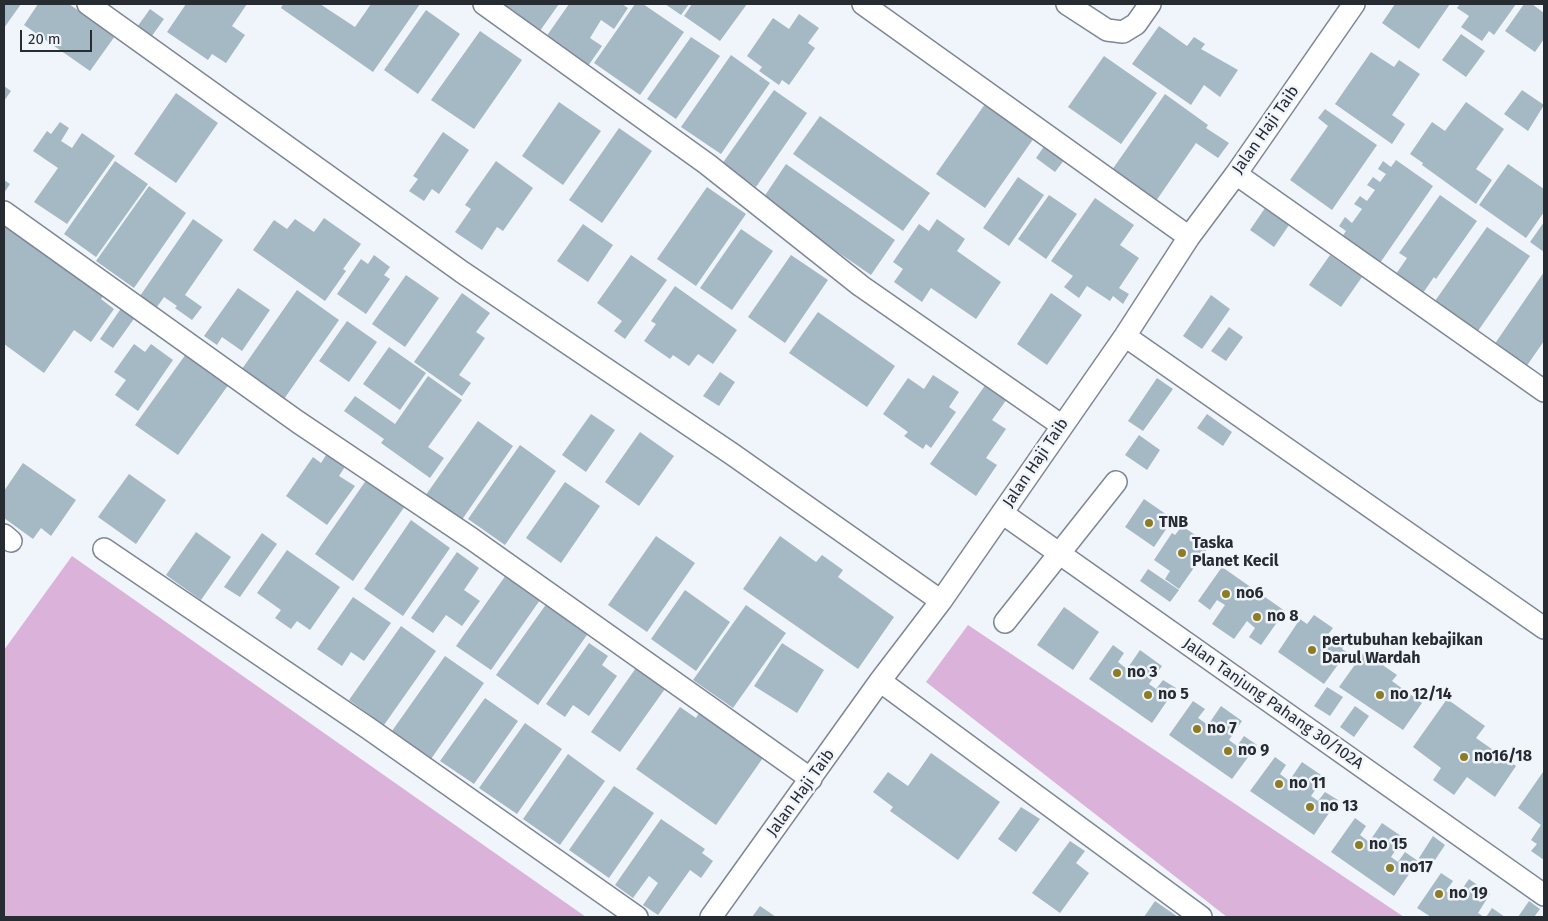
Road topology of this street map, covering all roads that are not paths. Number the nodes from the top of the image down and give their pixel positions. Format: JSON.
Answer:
{"nodes":[{"id":1,"x":88,"y":4,"type":"edge"},
{"id":2,"x":484,"y":4,"type":"edge"},
{"id":3,"x":863,"y":4,"type":"edge"},
{"id":4,"x":1068,"y":4,"type":"edge"},
{"id":5,"x":1150,"y":4,"type":"edge"},
{"id":6,"x":1354,"y":4,"type":"edge"},
{"id":7,"x":1236,"y":174,"type":"junction"},
{"id":8,"x":4,"y":212,"type":"edge"},
{"id":9,"x":1189,"y":237,"type":"junction"},
{"id":10,"x":1125,"y":336,"type":"junction"},
{"id":11,"x":1544,"y":392,"type":"edge"},
{"id":12,"x":1061,"y":425,"type":"junction"},
{"id":13,"x":1116,"y":482,"type":"dead end"},
{"id":14,"x":1002,"y":513,"type":"junction"},
{"id":15,"x":104,"y":549,"type":"dead end"},
{"id":16,"x":1060,"y":555,"type":"junction"},
{"id":17,"x":941,"y":601,"type":"junction"},
{"id":18,"x":1005,"y":622,"type":"dead end"},
{"id":19,"x":1544,"y":628,"type":"edge"},
{"id":20,"x":880,"y":681,"type":"junction"},
{"id":21,"x":811,"y":779,"type":"junction"},
{"id":22,"x":1544,"y":895,"type":"edge"},
{"id":23,"x":637,"y":917,"type":"edge"},
{"id":24,"x":711,"y":917,"type":"edge"},
{"id":25,"x":1201,"y":917,"type":"edge"}],
"edges":[{"from":1,"to":17,"type":"street"},
{"from":2,"to":12,"type":"street"},
{"from":3,"to":9,"type":"street"},
{"from":4,"to":5,"type":"street"},
{"from":6,"to":7,"type":"street","name":"Jalan Haji Taib"},
{"from":7,"to":9,"type":"street","name":"Jalan Haji Taib"},
{"from":7,"to":11,"type":"street"},
{"from":8,"to":21,"type":"street"},
{"from":9,"to":10,"type":"street","name":"Jalan Haji Taib"},
{"from":10,"to":12,"type":"street","name":"Jalan Haji Taib"},
{"from":10,"to":19,"type":"street"},
{"from":12,"to":14,"type":"street","name":"Jalan Haji Taib"},
{"from":13,"to":16,"type":"street"},
{"from":14,"to":16,"type":"street","name":"Jalan Tanjung Pahang 30/102A"},
{"from":14,"to":17,"type":"street","name":"Jalan Haji Taib"},
{"from":15,"to":23,"type":"street"},
{"from":16,"to":18,"type":"street"},
{"from":16,"to":22,"type":"street","name":"Jalan Tanjung Pahang 30/102A"},
{"from":17,"to":20,"type":"street","name":"Jalan Haji Taib"},
{"from":20,"to":21,"type":"street","name":"Jalan Haji Taib"},
{"from":20,"to":25,"type":"street"},
{"from":21,"to":24,"type":"street","name":"Jalan Haji Taib"}]}
